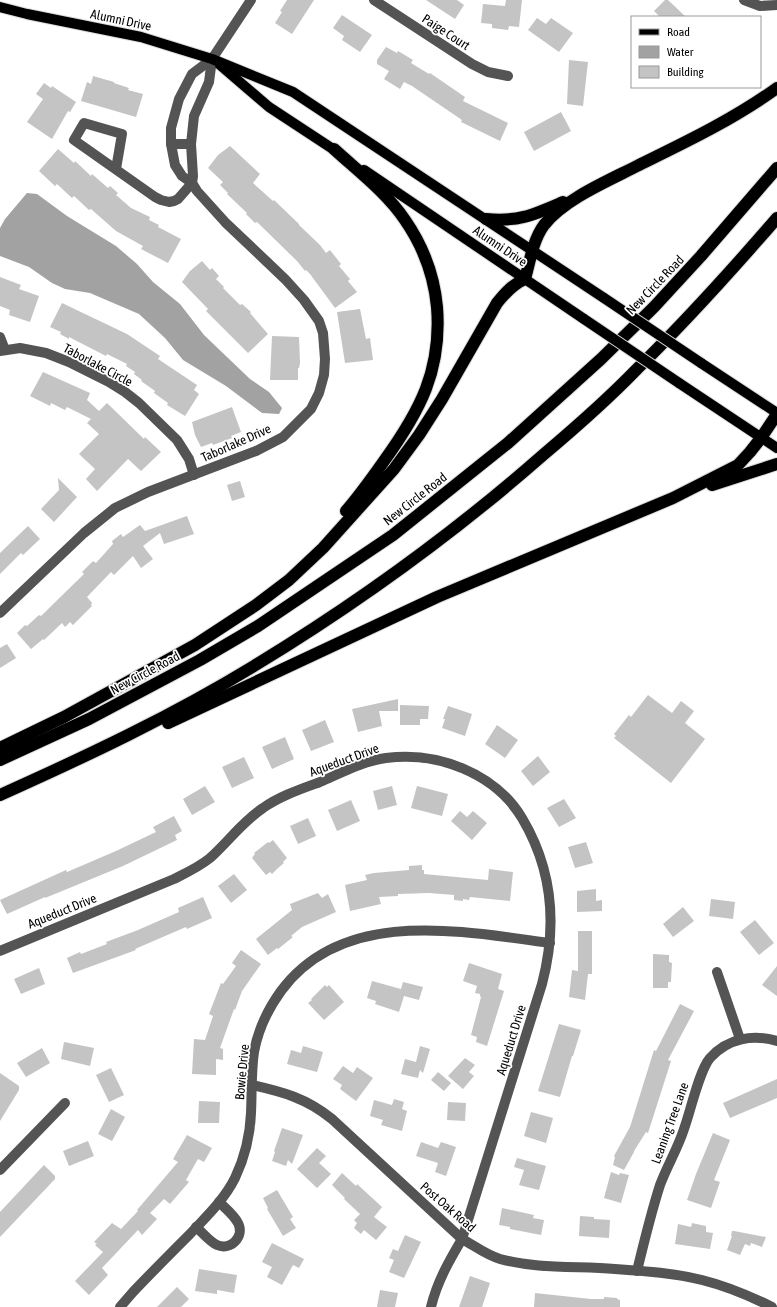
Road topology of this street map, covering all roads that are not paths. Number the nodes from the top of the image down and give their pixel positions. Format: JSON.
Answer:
{"nodes":[{"id":1,"x":251,"y":0,"type":"edge"},
{"id":2,"x":374,"y":0,"type":"edge"},
{"id":3,"x":744,"y":0,"type":"edge"},
{"id":4,"x":777,"y":5,"type":"edge"},
{"id":5,"x":0,"y":7,"type":"edge"},
{"id":6,"x":212,"y":59,"type":"junction"},
{"id":7,"x":508,"y":76,"type":"dead end"},
{"id":8,"x":777,"y":88,"type":"edge"},
{"id":9,"x":170,"y":144,"type":"junction"},
{"id":10,"x":191,"y":144,"type":"junction"},
{"id":11,"x":334,"y":150,"type":"junction"},
{"id":12,"x":777,"y":168,"type":"edge"},
{"id":13,"x":116,"y":169,"type":"junction"},
{"id":14,"x":192,"y":183,"type":"junction"},
{"id":15,"x":594,"y":189,"type":"junction"},
{"id":16,"x":777,"y":218,"type":"edge"},
{"id":17,"x":486,"y":219,"type":"junction"},
{"id":18,"x":532,"y":250,"type":"junction"},
{"id":19,"x":525,"y":279,"type":"junction"},
{"id":20,"x":0,"y":337,"type":"edge"},
{"id":21,"x":2,"y":350,"type":"edge"},
{"id":22,"x":777,"y":414,"type":"edge"},
{"id":23,"x":761,"y":438,"type":"junction"},
{"id":24,"x":777,"y":448,"type":"edge"},
{"id":25,"x":777,"y":464,"type":"edge"},
{"id":26,"x":194,"y":476,"type":"junction"},
{"id":27,"x":673,"y":498,"type":"junction"},
{"id":28,"x":276,"y":590,"type":"junction"},
{"id":29,"x":0,"y":613,"type":"edge"},
{"id":30,"x":0,"y":748,"type":"edge"},
{"id":31,"x":86,"y":757,"type":"junction"},
{"id":32,"x":0,"y":760,"type":"edge"},
{"id":33,"x":0,"y":796,"type":"edge"},
{"id":34,"x":550,"y":943,"type":"junction"},
{"id":35,"x":0,"y":951,"type":"edge"},
{"id":36,"x":717,"y":972,"type":"dead end"},
{"id":37,"x":740,"y":1039,"type":"junction"},
{"id":38,"x":777,"y":1042,"type":"edge"},
{"id":39,"x":252,"y":1085,"type":"junction"},
{"id":40,"x":65,"y":1103,"type":"dead end"},
{"id":41,"x":0,"y":1170,"type":"edge"},
{"id":42,"x":219,"y":1202,"type":"junction"},
{"id":43,"x":196,"y":1227,"type":"junction"},
{"id":44,"x":462,"y":1239,"type":"junction"},
{"id":45,"x":637,"y":1271,"type":"junction"},
{"id":46,"x":120,"y":1307,"type":"edge"},
{"id":47,"x":431,"y":1307,"type":"edge"},
{"id":48,"x":772,"y":1307,"type":"edge"}],
"edges":[{"from":1,"to":6,"type":"street"},
{"from":2,"to":7,"type":"street","name":"Paige Court"},
{"from":3,"to":4,"type":"street"},
{"from":5,"to":6,"type":"main road","name":"Alumni Drive"},
{"from":6,"to":9,"type":"street","name":"Taborlake Drive"},
{"from":6,"to":10,"type":"street"},
{"from":6,"to":11,"type":"main road","name":"Alumni Drive"},
{"from":6,"to":17,"type":"main road","name":"Alumni Drive"},
{"from":8,"to":15,"type":"highway"},
{"from":9,"to":10,"type":"street"},
{"from":9,"to":14,"type":"street","name":"Taborlake Drive"},
{"from":10,"to":14,"type":"street"},
{"from":11,"to":19,"type":"main road","name":"Alumni Drive"},
{"from":11,"to":28,"type":"highway"},
{"from":12,"to":32,"type":"highway","name":"New Circle Road"},
{"from":13,"to":13,"type":"street"},
{"from":13,"to":14,"type":"street"},
{"from":14,"to":26,"type":"street","name":"Taborlake Drive"},
{"from":15,"to":17,"type":"highway"},
{"from":15,"to":18,"type":"highway"},
{"from":16,"to":31,"type":"highway"},
{"from":17,"to":18,"type":"main road","name":"Alumni Drive"},
{"from":18,"to":19,"type":"highway"},
{"from":18,"to":22,"type":"main road","name":"Alumni Drive","bridge":true},
{"from":19,"to":23,"type":"main road","name":"Alumni Drive","bridge":true},
{"from":19,"to":28,"type":"highway"},
{"from":20,"to":21,"type":"street"},
{"from":21,"to":26,"type":"street","name":"Taborlake Circle"},
{"from":22,"to":23,"type":"highway"},
{"from":23,"to":24,"type":"main road","name":"Alumni Drive"},
{"from":23,"to":27,"type":"highway"},
{"from":25,"to":27,"type":"highway"},
{"from":26,"to":29,"type":"street","name":"Taborlake Drive"},
{"from":27,"to":31,"type":"highway"},
{"from":28,"to":30,"type":"highway"},
{"from":31,"to":33,"type":"highway"},
{"from":34,"to":35,"type":"street","name":"Aqueduct Drive"},
{"from":34,"to":39,"type":"street","name":"Bowie Drive"},
{"from":34,"to":44,"type":"street","name":"Aqueduct Drive"},
{"from":36,"to":37,"type":"street"},
{"from":37,"to":38,"type":"street","name":"Leaning Tree Lane"},
{"from":37,"to":45,"type":"street","name":"Leaning Tree Lane"},
{"from":39,"to":42,"type":"street","name":"Bowie Drive"},
{"from":39,"to":44,"type":"street","name":"Post Oak Road"},
{"from":40,"to":41,"type":"street"},
{"from":42,"to":43,"type":"street","name":"Bowie Drive"},
{"from":42,"to":43,"type":"street"},
{"from":43,"to":46,"type":"street","name":"Bowie Drive"},
{"from":44,"to":45,"type":"street","name":"Post Oak Road"},
{"from":44,"to":47,"type":"street","name":"Aqueduct Drive"},
{"from":45,"to":48,"type":"street","name":"Post Oak Road"}]}
